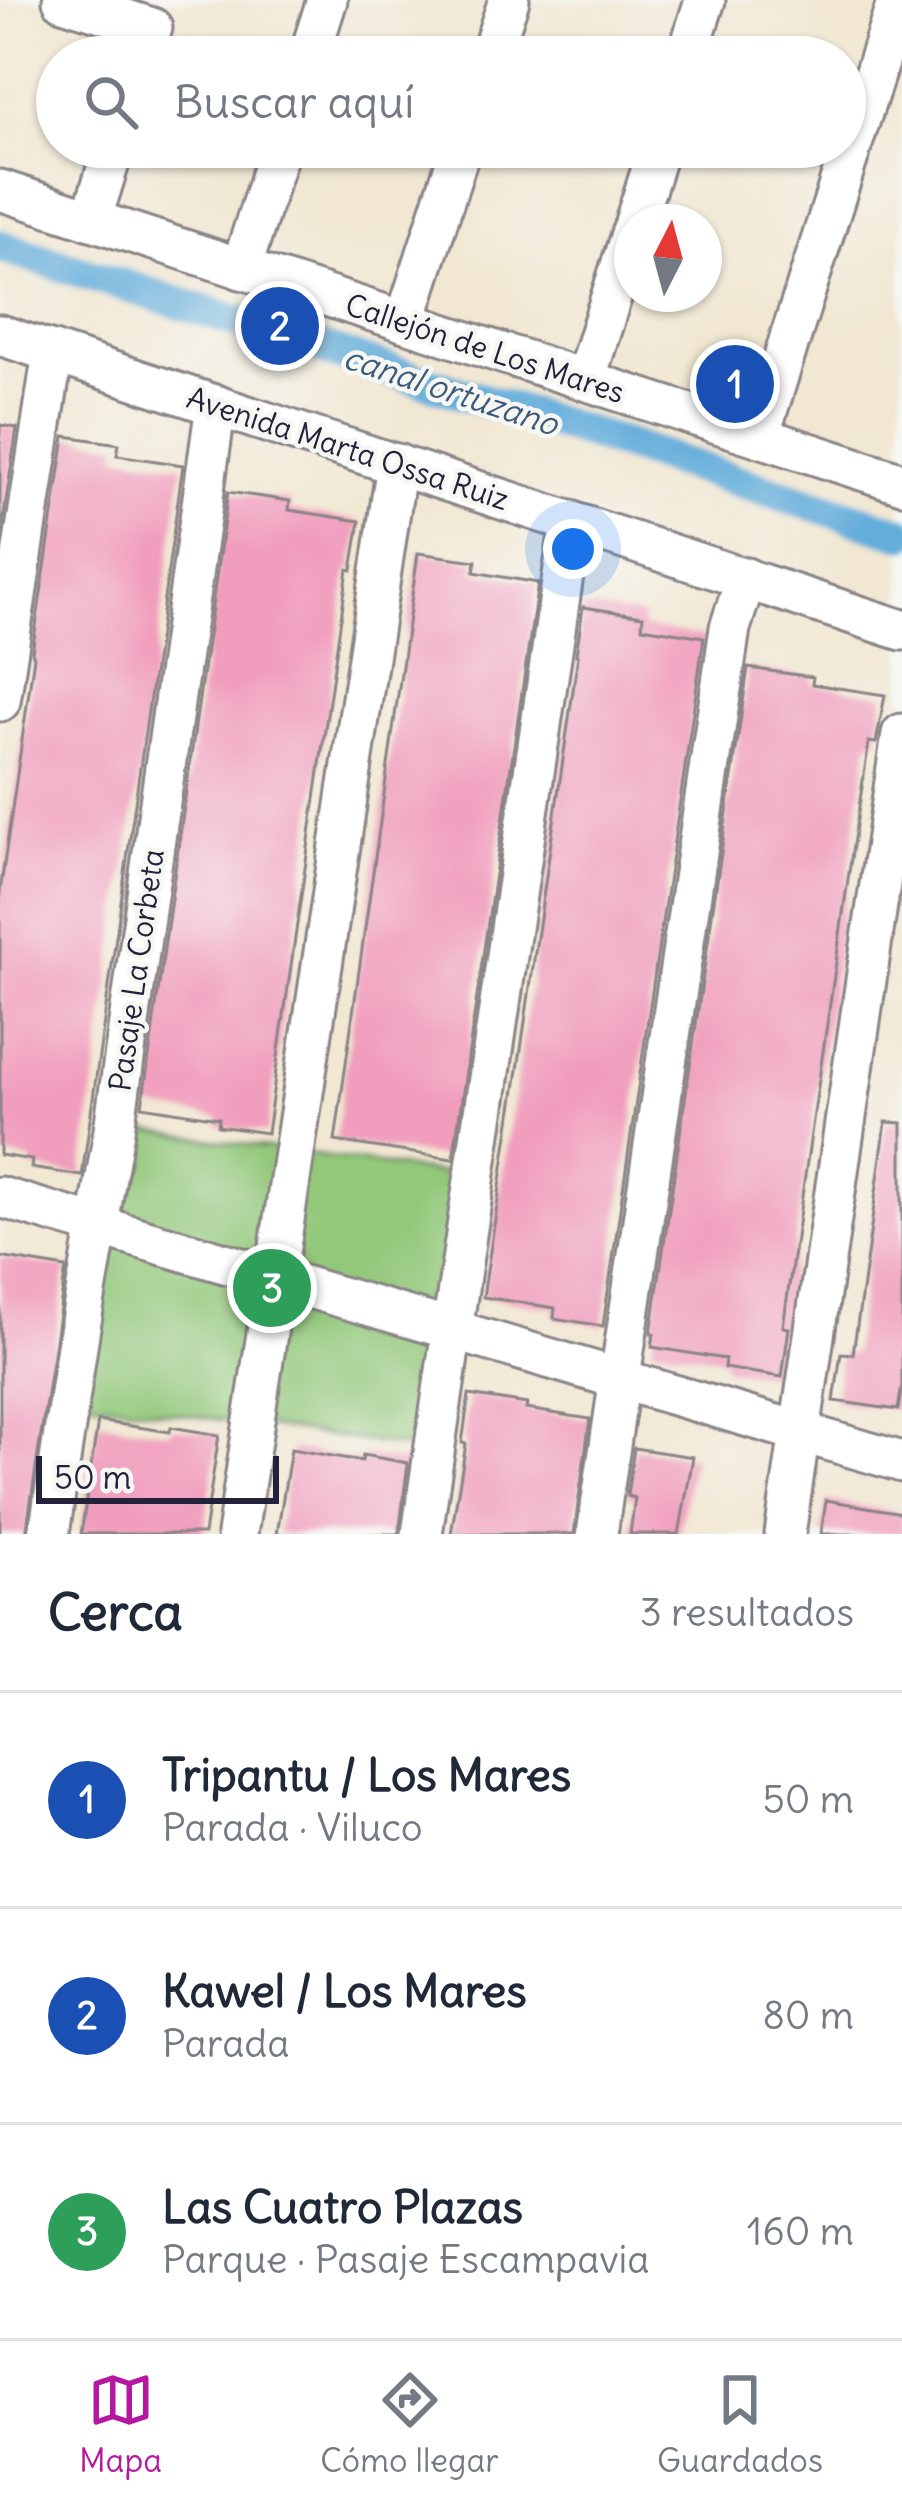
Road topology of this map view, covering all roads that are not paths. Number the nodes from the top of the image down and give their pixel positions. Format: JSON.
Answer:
{"nodes":[{"id":1,"x":63,"y":0,"type":"edge"},
{"id":2,"x":327,"y":0,"type":"edge"},
{"id":3,"x":508,"y":0,"type":"edge"},
{"id":4,"x":705,"y":0,"type":"edge"},
{"id":5,"x":898,"y":0,"type":"edge"},
{"id":6,"x":152,"y":28,"type":"edge"},
{"id":7,"x":316,"y":36,"type":"edge"},
{"id":8,"x":497,"y":36,"type":"edge"},
{"id":9,"x":694,"y":36,"type":"edge"},
{"id":10,"x":866,"y":100,"type":"edge"},
{"id":11,"x":107,"y":168,"type":"edge"},
{"id":12,"x":273,"y":168,"type":"edge"},
{"id":13,"x":454,"y":168,"type":"edge"},
{"id":14,"x":652,"y":168,"type":"edge"},
{"id":15,"x":844,"y":168,"type":"edge"},
{"id":16,"x":0,"y":190,"type":"edge"},
{"id":17,"x":641,"y":204,"type":"edge"},
{"id":18,"x":91,"y":220,"type":"junction"},
{"id":19,"x":241,"y":269,"type":"junction"},
{"id":20,"x":614,"y":288,"type":"edge"},
{"id":21,"x":405,"y":322,"type":"junction"},
{"id":22,"x":0,"y":335,"type":"edge"},
{"id":23,"x":53,"y":352,"type":"junction"},
{"id":24,"x":585,"y":380,"type":"junction"},
{"id":25,"x":216,"y":405,"type":"junction"},
{"id":26,"x":759,"y":436,"type":"junction"},
{"id":27,"x":397,"y":464,"type":"junction"},
{"id":28,"x":902,"y":483,"type":"edge"},
{"id":29,"x":571,"y":521,"type":"junction"},
{"id":30,"x":746,"y":578,"type":"junction"},
{"id":31,"x":902,"y":630,"type":"edge"},
{"id":32,"x":0,"y":701,"type":"edge"},
{"id":33,"x":902,"y":734,"type":"edge"},
{"id":34,"x":0,"y":1198,"type":"edge"},
{"id":35,"x":97,"y":1226,"type":"junction"},
{"id":36,"x":276,"y":1279,"type":"junction"},
{"id":37,"x":452,"y":1330,"type":"junction"},
{"id":38,"x":619,"y":1379,"type":"junction"},
{"id":39,"x":800,"y":1432,"type":"junction"},
{"id":40,"x":902,"y":1462,"type":"edge"},
{"id":41,"x":50,"y":1534,"type":"edge"},
{"id":42,"x":237,"y":1534,"type":"edge"},
{"id":43,"x":422,"y":1534,"type":"edge"},
{"id":44,"x":597,"y":1534,"type":"edge"},
{"id":45,"x":784,"y":1534,"type":"edge"}],
"edges":[{"from":1,"to":6,"type":"street"},
{"from":2,"to":7,"type":"street"},
{"from":3,"to":8,"type":"street"},
{"from":4,"to":9,"type":"street"},
{"from":5,"to":10,"type":"street"},
{"from":11,"to":18,"type":"street"},
{"from":12,"to":19,"type":"street"},
{"from":13,"to":21,"type":"street"},
{"from":14,"to":17,"type":"street"},
{"from":15,"to":26,"type":"street"},
{"from":16,"to":18,"type":"street","name":"Callejón de Los Mares"},
{"from":18,"to":19,"type":"street","name":"Callejón de Los Mares"},
{"from":19,"to":21,"type":"street","name":"Callejón de Los Mares"},
{"from":20,"to":24,"type":"street"},
{"from":21,"to":24,"type":"street","name":"Callejón de Los Mares"},
{"from":22,"to":23,"type":"street","name":"Avenida Marta Ossa Ruiz"},
{"from":23,"to":25,"type":"street","name":"Avenida Marta Ossa Ruiz"},
{"from":23,"to":32,"type":"street"},
{"from":24,"to":26,"type":"street","name":"Callejón de Los Mares"},
{"from":25,"to":27,"type":"street","name":"Avenida Marta Ossa Ruiz"},
{"from":25,"to":35,"type":"street","name":"Pasaje La Corbeta"},
{"from":26,"to":28,"type":"street","name":"Callejón de Los Mares"},
{"from":27,"to":29,"type":"street","name":"Avenida Marta Ossa Ruiz"},
{"from":27,"to":36,"type":"street"},
{"from":29,"to":30,"type":"street","name":"Avenida Marta Ossa Ruiz"},
{"from":29,"to":37,"type":"street"},
{"from":30,"to":31,"type":"street","name":"Avenida Marta Ossa Ruiz"},
{"from":30,"to":38,"type":"street"},
{"from":33,"to":39,"type":"street"},
{"from":34,"to":35,"type":"street"},
{"from":35,"to":36,"type":"street"},
{"from":35,"to":41,"type":"street","name":"Pasaje La Corbeta"},
{"from":36,"to":37,"type":"street"},
{"from":36,"to":42,"type":"street"},
{"from":37,"to":38,"type":"street"},
{"from":37,"to":43,"type":"street"},
{"from":38,"to":39,"type":"street"},
{"from":38,"to":44,"type":"street"},
{"from":39,"to":40,"type":"street"},
{"from":39,"to":45,"type":"street"}]}
